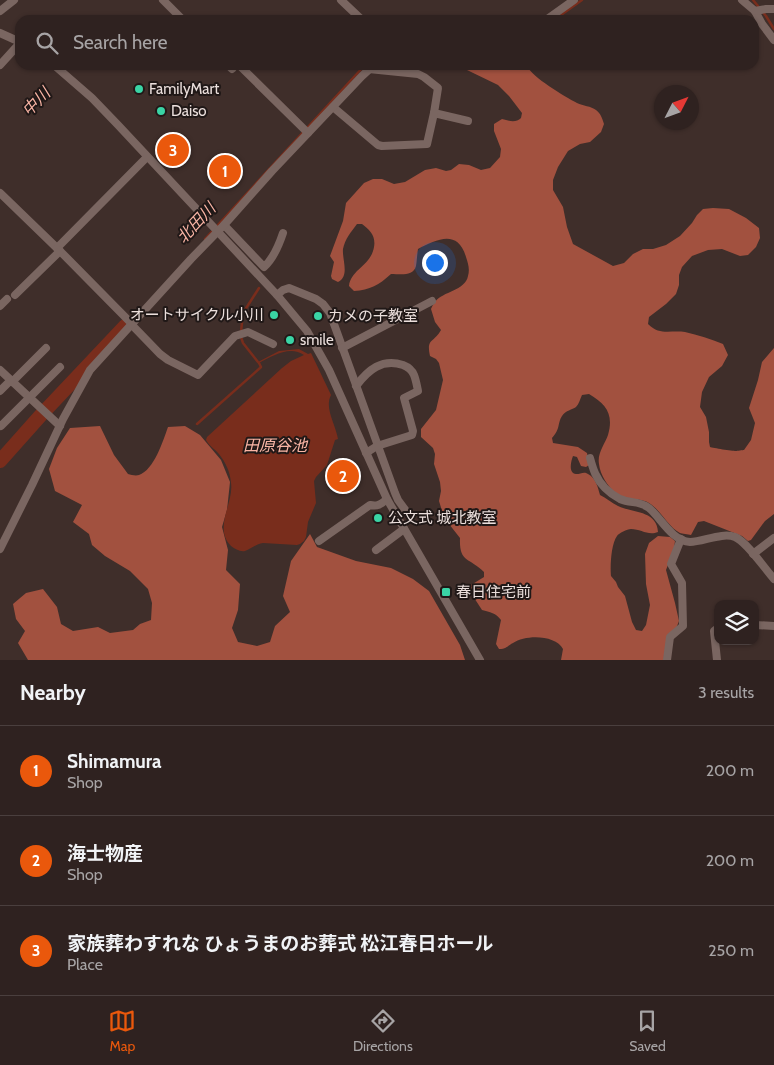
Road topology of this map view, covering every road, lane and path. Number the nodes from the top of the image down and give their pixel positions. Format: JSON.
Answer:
{"nodes":[{"id":1,"x":14,"y":0,"type":"edge"},
{"id":2,"x":163,"y":0,"type":"edge"},
{"id":3,"x":341,"y":0,"type":"edge"},
{"id":4,"x":574,"y":0,"type":"edge"},
{"id":5,"x":742,"y":0,"type":"edge"},
{"id":6,"x":774,"y":9,"type":"edge"},
{"id":7,"x":0,"y":11,"type":"edge"},
{"id":8,"x":755,"y":11,"type":"junction"},
{"id":9,"x":178,"y":15,"type":"edge"},
{"id":10,"x":357,"y":15,"type":"edge"},
{"id":11,"x":553,"y":15,"type":"edge"},
{"id":12,"x":757,"y":15,"type":"edge"},
{"id":13,"x":759,"y":18,"type":"edge"},
{"id":14,"x":0,"y":33,"type":"edge"},
{"id":15,"x":15,"y":40,"type":"edge"},
{"id":16,"x":774,"y":40,"type":"edge"},
{"id":17,"x":15,"y":48,"type":"edge"},
{"id":18,"x":0,"y":65,"type":"edge"},
{"id":19,"x":60,"y":70,"type":"edge"},
{"id":20,"x":242,"y":70,"type":"edge"},
{"id":21,"x":369,"y":70,"type":"edge"},
{"id":22,"x":392,"y":70,"type":"edge"},
{"id":23,"x":333,"y":107,"type":"junction"},
{"id":24,"x":434,"y":113,"type":"junction"},
{"id":25,"x":468,"y":121,"type":"dead end"},
{"id":26,"x":306,"y":131,"type":"junction"},
{"id":27,"x":148,"y":157,"type":"junction"},
{"id":28,"x":0,"y":193,"type":"edge"},
{"id":29,"x":224,"y":225,"type":"junction"},
{"id":30,"x":216,"y":229,"type":"junction"},
{"id":31,"x":283,"y":233,"type":"dead end"},
{"id":32,"x":58,"y":250,"type":"junction"},
{"id":33,"x":15,"y":295,"type":"dead end"},
{"id":34,"x":278,"y":295,"type":"junction"},
{"id":35,"x":6,"y":299,"type":"dead end"},
{"id":36,"x":432,"y":301,"type":"dead end"},
{"id":37,"x":0,"y":306,"type":"edge"},
{"id":38,"x":132,"y":324,"type":"junction"},
{"id":39,"x":273,"y":344,"type":"dead end"},
{"id":40,"x":46,"y":348,"type":"dead end"},
{"id":41,"x":342,"y":348,"type":"junction"},
{"id":42,"x":60,"y":367,"type":"dead end"},
{"id":43,"x":0,"y":370,"type":"edge"},
{"id":44,"x":11,"y":381,"type":"junction"},
{"id":45,"x":356,"y":386,"type":"junction"},
{"id":46,"x":0,"y":391,"type":"edge"},
{"id":47,"x":29,"y":398,"type":"junction"},
{"id":48,"x":1,"y":426,"type":"edge"},
{"id":49,"x":60,"y":426,"type":"junction"},
{"id":50,"x":377,"y":446,"type":"junction"},
{"id":51,"x":366,"y":452,"type":"junction"},
{"id":52,"x":590,"y":458,"type":"dead end"},
{"id":53,"x":387,"y":499,"type":"junction"},
{"id":54,"x":409,"y":515,"type":"dead end"},
{"id":55,"x":404,"y":530,"type":"junction"},
{"id":56,"x":774,"y":538,"type":"edge"},
{"id":57,"x":681,"y":540,"type":"junction"},
{"id":58,"x":319,"y":541,"type":"dead end"},
{"id":59,"x":1,"y":543,"type":"edge"},
{"id":60,"x":376,"y":550,"type":"dead end"},
{"id":61,"x":753,"y":554,"type":"junction"},
{"id":62,"x":774,"y":579,"type":"edge"},
{"id":63,"x":759,"y":625,"type":"edge"},
{"id":64,"x":774,"y":626,"type":"edge"},
{"id":65,"x":715,"y":645,"type":"edge"},
{"id":66,"x":480,"y":660,"type":"edge"},
{"id":67,"x":667,"y":660,"type":"edge"},
{"id":68,"x":717,"y":660,"type":"edge"}],
"edges":[{"from":1,"to":7,"type":"street"},
{"from":2,"to":9,"type":"street"},
{"from":3,"to":10,"type":"street"},
{"from":4,"to":11,"type":"street"},
{"from":5,"to":8,"type":"street"},
{"from":6,"to":8,"type":"street"},
{"from":8,"to":12,"type":"street"},
{"from":13,"to":16,"type":"street"},
{"from":14,"to":15,"type":"street"},
{"from":17,"to":18,"type":"street"},
{"from":19,"to":27,"type":"street"},
{"from":20,"to":26,"type":"street"},
{"from":21,"to":23,"type":"street"},
{"from":22,"to":24,"type":"street"},
{"from":23,"to":24,"type":"street"},
{"from":23,"to":26,"type":"street"},
{"from":24,"to":25,"type":"street"},
{"from":26,"to":29,"type":"street"},
{"from":27,"to":30,"type":"street"},
{"from":27,"to":32,"type":"street"},
{"from":28,"to":32,"type":"street"},
{"from":29,"to":30,"type":"street"},
{"from":29,"to":31,"type":"street"},
{"from":30,"to":34,"type":"street"},
{"from":30,"to":38,"type":"street"},
{"from":32,"to":33,"type":"street"},
{"from":32,"to":38,"type":"street"},
{"from":34,"to":41,"type":"street"},
{"from":34,"to":51,"type":"street"},
{"from":35,"to":37,"type":"street"},
{"from":36,"to":41,"type":"street"},
{"from":38,"to":39,"type":"street"},
{"from":38,"to":49,"type":"street"},
{"from":40,"to":44,"type":"street"},
{"from":41,"to":45,"type":"street"},
{"from":42,"to":47,"type":"street"},
{"from":43,"to":44,"type":"street"},
{"from":44,"to":46,"type":"street"},
{"from":44,"to":47,"type":"street"},
{"from":45,"to":50,"type":"street"},
{"from":45,"to":50,"type":"street"},
{"from":47,"to":48,"type":"street"},
{"from":47,"to":49,"type":"street"},
{"from":49,"to":59,"type":"street"},
{"from":50,"to":51,"type":"street"},
{"from":50,"to":54,"type":"street"},
{"from":51,"to":53,"type":"street"},
{"from":52,"to":57,"type":"street"},
{"from":53,"to":55,"type":"street"},
{"from":53,"to":58,"type":"street"},
{"from":55,"to":60,"type":"street"},
{"from":55,"to":66,"type":"street"},
{"from":56,"to":61,"type":"street"},
{"from":57,"to":61,"type":"street"},
{"from":57,"to":67,"type":"street"},
{"from":61,"to":62,"type":"street"},
{"from":63,"to":64,"type":"street"},
{"from":65,"to":68,"type":"street"}]}
